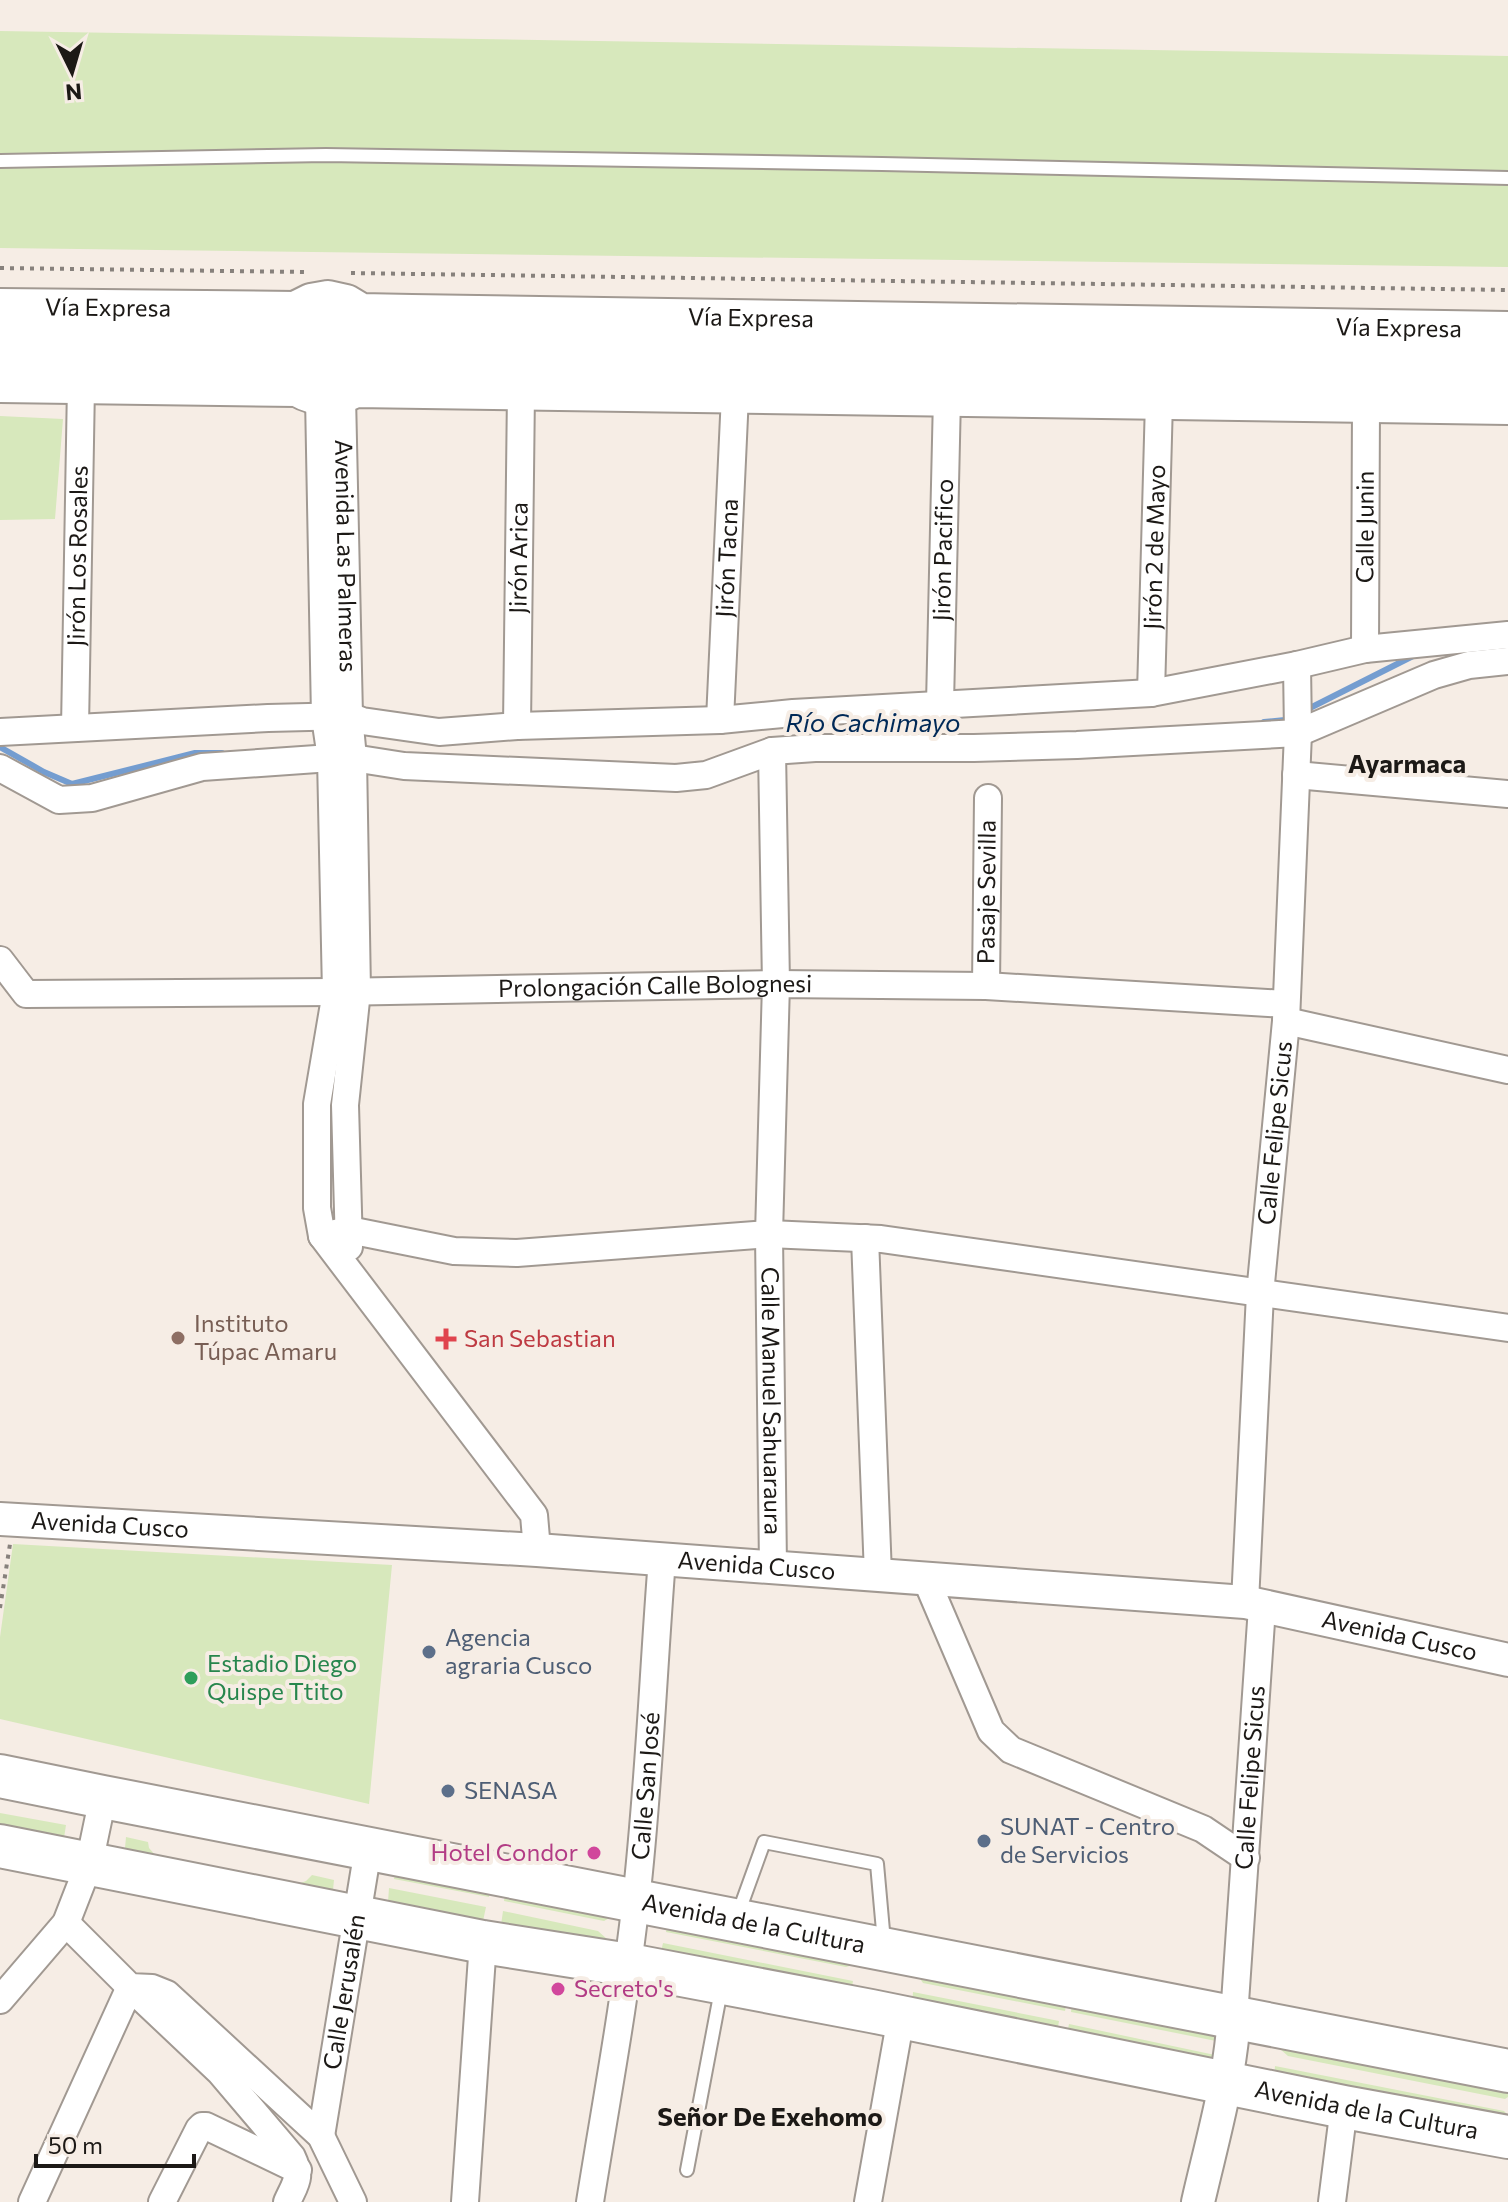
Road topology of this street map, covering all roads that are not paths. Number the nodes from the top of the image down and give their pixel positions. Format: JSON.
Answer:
{"nodes":[{"id":1,"x":0,"y":161,"type":"edge"},
{"id":2,"x":1508,"y":178,"type":"edge"},
{"id":3,"x":0,"y":307,"type":"edge"},
{"id":4,"x":770,"y":319,"type":"junction"},
{"id":5,"x":1035,"y":323,"type":"junction"},
{"id":6,"x":1508,"y":330,"type":"edge"},
{"id":7,"x":0,"y":331,"type":"edge"},
{"id":8,"x":1508,"y":355,"type":"edge"},
{"id":9,"x":690,"y":356,"type":"junction"},
{"id":10,"x":328,"y":359,"type":"junction"},
{"id":11,"x":0,"y":360,"type":"edge"},
{"id":12,"x":1124,"y":363,"type":"junction"},
{"id":13,"x":1508,"y":383,"type":"edge"},
{"id":14,"x":0,"y":384,"type":"edge"},
{"id":15,"x":81,"y":385,"type":"junction"},
{"id":16,"x":521,"y":391,"type":"junction"},
{"id":17,"x":754,"y":395,"type":"junction"},
{"id":18,"x":947,"y":397,"type":"junction"},
{"id":19,"x":1035,"y":399,"type":"junction"},
{"id":20,"x":1159,"y":401,"type":"junction"},
{"id":21,"x":1366,"y":404,"type":"junction"},
{"id":22,"x":1508,"y":406,"type":"edge"},
{"id":23,"x":1508,"y":635,"type":"edge"},
{"id":24,"x":1365,"y":649,"type":"junction"},
{"id":25,"x":1508,"y":661,"type":"edge"},
{"id":26,"x":1297,"y":665,"type":"junction"},
{"id":27,"x":1151,"y":693,"type":"junction"},
{"id":28,"x":940,"y":704,"type":"junction"},
{"id":29,"x":720,"y":720,"type":"junction"},
{"id":30,"x":517,"y":726,"type":"junction"},
{"id":31,"x":75,"y":728,"type":"junction"},
{"id":32,"x":0,"y":732,"type":"edge"},
{"id":33,"x":1298,"y":733,"type":"junction"},
{"id":34,"x":339,"y":736,"type":"junction"},
{"id":35,"x":772,"y":751,"type":"junction"},
{"id":36,"x":0,"y":768,"type":"edge"},
{"id":37,"x":1296,"y":775,"type":"junction"},
{"id":38,"x":1508,"y":794,"type":"edge"},
{"id":39,"x":988,"y":798,"type":"dead end"},
{"id":40,"x":0,"y":960,"type":"edge"},
{"id":41,"x":776,"y":984,"type":"junction"},
{"id":42,"x":986,"y":986,"type":"junction"},
{"id":43,"x":347,"y":992,"type":"junction"},
{"id":44,"x":1285,"y":1012,"type":"junction"},
{"id":45,"x":1508,"y":1070,"type":"edge"},
{"id":46,"x":317,"y":1104,"type":"junction"},
{"id":47,"x":345,"y":1105,"type":"junction"},
{"id":48,"x":349,"y":1230,"type":"junction"},
{"id":49,"x":769,"y":1234,"type":"junction"},
{"id":50,"x":322,"y":1236,"type":"junction"},
{"id":51,"x":865,"y":1238,"type":"junction"},
{"id":52,"x":348,"y":1270,"type":"junction"},
{"id":53,"x":1260,"y":1294,"type":"junction"},
{"id":54,"x":1508,"y":1328,"type":"edge"},
{"id":55,"x":7,"y":1519,"type":"edge"},
{"id":56,"x":537,"y":1550,"type":"junction"},
{"id":57,"x":662,"y":1559,"type":"junction"},
{"id":58,"x":773,"y":1567,"type":"junction"},
{"id":59,"x":878,"y":1575,"type":"junction"},
{"id":60,"x":926,"y":1579,"type":"junction"},
{"id":61,"x":1253,"y":1604,"type":"junction"},
{"id":62,"x":1508,"y":1660,"type":"edge"},
{"id":63,"x":0,"y":1776,"type":"edge"},
{"id":64,"x":103,"y":1797,"type":"junction"},
{"id":65,"x":0,"y":1846,"type":"edge"},
{"id":66,"x":368,"y":1849,"type":"junction"},
{"id":67,"x":1246,"y":1858,"type":"junction"},
{"id":68,"x":89,"y":1864,"type":"junction"},
{"id":69,"x":636,"y":1901,"type":"junction"},
{"id":70,"x":356,"y":1917,"type":"junction"},
{"id":71,"x":736,"y":1920,"type":"junction"},
{"id":72,"x":66,"y":1923,"type":"junction"},
{"id":73,"x":483,"y":1942,"type":"junction"},
{"id":74,"x":885,"y":1949,"type":"junction"},
{"id":75,"x":629,"y":1965,"type":"junction"},
{"id":76,"x":723,"y":1983,"type":"junction"},
{"id":77,"x":130,"y":1987,"type":"junction"},
{"id":78,"x":0,"y":2000,"type":"edge"},
{"id":79,"x":886,"y":2014,"type":"junction"},
{"id":80,"x":1234,"y":2017,"type":"junction"},
{"id":81,"x":1508,"y":2071,"type":"edge"},
{"id":82,"x":1226,"y":2083,"type":"junction"},
{"id":83,"x":1344,"y":2107,"type":"junction"},
{"id":84,"x":321,"y":2136,"type":"junction"},
{"id":85,"x":1508,"y":2137,"type":"edge"},
{"id":86,"x":298,"y":2170,"type":"junction"},
{"id":87,"x":687,"y":2170,"type":"dead end"},
{"id":88,"x":32,"y":2202,"type":"edge"},
{"id":89,"x":162,"y":2202,"type":"edge"},
{"id":90,"x":287,"y":2202,"type":"edge"},
{"id":91,"x":353,"y":2202,"type":"edge"},
{"id":92,"x":465,"y":2202,"type":"edge"},
{"id":93,"x":590,"y":2202,"type":"edge"},
{"id":94,"x":868,"y":2202,"type":"edge"},
{"id":95,"x":1198,"y":2202,"type":"edge"},
{"id":96,"x":1332,"y":2202,"type":"edge"}],
"edges":[{"from":1,"to":2,"type":"lane"},
{"from":3,"to":10,"type":"main road","name":"Vía Expresa"},
{"from":4,"to":5,"type":"main road","name":"Vía Expresa"},
{"from":4,"to":9,"type":"main road"},
{"from":4,"to":10,"type":"main road","name":"Vía Expresa"},
{"from":5,"to":6,"type":"main road","name":"Vía Expresa"},
{"from":5,"to":12,"type":"main road"},
{"from":7,"to":10,"type":"main road","name":"Vía Expresa"},
{"from":8,"to":12,"type":"main road","name":"Vía Expresa"},
{"from":9,"to":10,"type":"main road","name":"Vía Expresa"},
{"from":9,"to":12,"type":"main road","name":"Vía Expresa"},
{"from":9,"to":17,"type":"main road"},
{"from":10,"to":11,"type":"main road","name":"Vía Expresa"},
{"from":10,"to":15,"type":"main road","name":"Vía Expresa"},
{"from":10,"to":16,"type":"main road","name":"Vía Expresa"},
{"from":10,"to":34,"type":"street","name":"Avenida Las Palmeras"},
{"from":12,"to":13,"type":"main road","name":"Vía Expresa"},
{"from":12,"to":19,"type":"main road"},
{"from":14,"to":15,"type":"main road","name":"Vía Expresa"},
{"from":15,"to":31,"type":"street","name":"Jirón Los Rosales"},
{"from":16,"to":17,"type":"main road","name":"Vía Expresa"},
{"from":16,"to":30,"type":"street","name":"Jirón Arica"},
{"from":17,"to":18,"type":"main road","name":"Vía Expresa"},
{"from":17,"to":29,"type":"street","name":"Jirón Tacna"},
{"from":18,"to":19,"type":"main road","name":"Vía Expresa"},
{"from":18,"to":28,"type":"street","name":"Jirón Pacifico"},
{"from":19,"to":20,"type":"main road","name":"Vía Expresa"},
{"from":20,"to":21,"type":"main road","name":"Vía Expresa"},
{"from":20,"to":27,"type":"street","name":"Jirón 2 de Mayo"},
{"from":21,"to":22,"type":"main road","name":"Vía Expresa"},
{"from":21,"to":24,"type":"street","name":"Calle Junin"},
{"from":23,"to":24,"type":"street"},
{"from":24,"to":26,"type":"street"},
{"from":25,"to":33,"type":"street"},
{"from":26,"to":27,"type":"street"},
{"from":26,"to":33,"type":"street","name":"Calle Felipe Sicus"},
{"from":27,"to":28,"type":"street"},
{"from":28,"to":29,"type":"street"},
{"from":29,"to":30,"type":"street"},
{"from":30,"to":34,"type":"street"},
{"from":31,"to":32,"type":"street"},
{"from":31,"to":34,"type":"street"},
{"from":33,"to":35,"type":"street"},
{"from":33,"to":37,"type":"street","name":"Calle Felipe Sicus"},
{"from":34,"to":35,"type":"street"},
{"from":34,"to":36,"type":"street"},
{"from":34,"to":43,"type":"street","name":"Avenida Las Palmeras"},
{"from":35,"to":41,"type":"street","name":"Calle Manuel Sahuaraura"},
{"from":37,"to":38,"type":"street"},
{"from":37,"to":44,"type":"street","name":"Calle Felipe Sicus"},
{"from":39,"to":42,"type":"street","name":"Pasaje Sevilla"},
{"from":40,"to":43,"type":"street","name":"Prolongación Calle Bolognesi"},
{"from":41,"to":42,"type":"street","name":"Prolongación Calle Bolognesi"},
{"from":41,"to":43,"type":"street","name":"Prolongación Calle Bolognesi"},
{"from":41,"to":49,"type":"street","name":"Calle Manuel Sahuaraura"},
{"from":42,"to":44,"type":"street","name":"Prolongación Calle Bolognesi"},
{"from":43,"to":46,"type":"street"},
{"from":43,"to":47,"type":"street"},
{"from":44,"to":45,"type":"street","name":"Prolongación Calle Bolognesi"},
{"from":44,"to":53,"type":"street","name":"Calle Felipe Sicus"},
{"from":46,"to":47,"type":"street"},
{"from":46,"to":50,"type":"street"},
{"from":47,"to":48,"type":"street"},
{"from":48,"to":49,"type":"street"},
{"from":48,"to":50,"type":"street"},
{"from":48,"to":52,"type":"street"},
{"from":49,"to":51,"type":"street"},
{"from":49,"to":58,"type":"street","name":"Calle Manuel Sahuaraura"},
{"from":50,"to":52,"type":"street"},
{"from":51,"to":53,"type":"street"},
{"from":51,"to":59,"type":"street"},
{"from":52,"to":56,"type":"street"},
{"from":53,"to":54,"type":"street"},
{"from":53,"to":61,"type":"street","name":"Calle Felipe Sicus"},
{"from":55,"to":56,"type":"street","name":"Avenida Cusco"},
{"from":56,"to":57,"type":"street","name":"Avenida Cusco"},
{"from":57,"to":58,"type":"street","name":"Avenida Cusco"},
{"from":57,"to":69,"type":"street","name":"Calle San José"},
{"from":58,"to":59,"type":"street","name":"Avenida Cusco"},
{"from":59,"to":60,"type":"street","name":"Avenida Cusco"},
{"from":60,"to":61,"type":"street","name":"Avenida Cusco"},
{"from":60,"to":67,"type":"street"},
{"from":61,"to":62,"type":"street","name":"Avenida Cusco"},
{"from":61,"to":67,"type":"street","name":"Calle Felipe Sicus"},
{"from":63,"to":64,"type":"highway","name":"Avenida de la Cultura"},
{"from":64,"to":66,"type":"highway","name":"Avenida de la Cultura"},
{"from":64,"to":68,"type":"street"},
{"from":65,"to":68,"type":"highway","name":"Avenida de la Cultura"},
{"from":66,"to":69,"type":"highway","name":"Avenida de la Cultura"},
{"from":66,"to":70,"type":"street","name":"Calle Jerusalén"},
{"from":67,"to":80,"type":"street","name":"Calle Felipe Sicus"},
{"from":68,"to":70,"type":"highway","name":"Avenida de la Cultura"},
{"from":68,"to":72,"type":"street"},
{"from":69,"to":71,"type":"highway","name":"Avenida de la Cultura"},
{"from":69,"to":75,"type":"street","name":"Calle San José"},
{"from":70,"to":73,"type":"highway","name":"Avenida de la Cultura"},
{"from":70,"to":84,"type":"street","name":"Calle Jerusalén"},
{"from":71,"to":74,"type":"highway","name":"Avenida de la Cultura"},
{"from":71,"to":74,"type":"lane"},
{"from":72,"to":77,"type":"street"},
{"from":72,"to":78,"type":"street"},
{"from":73,"to":75,"type":"highway","name":"Avenida de la Cultura"},
{"from":73,"to":92,"type":"street"},
{"from":74,"to":79,"type":"highway"},
{"from":74,"to":80,"type":"highway","name":"Avenida de la Cultura"},
{"from":75,"to":76,"type":"highway","name":"Avenida de la Cultura"},
{"from":75,"to":93,"type":"street","name":"Calle San José"},
{"from":76,"to":79,"type":"highway","name":"Avenida de la Cultura"},
{"from":76,"to":87,"type":"lane"},
{"from":77,"to":84,"type":"street"},
{"from":77,"to":86,"type":"street"},
{"from":77,"to":88,"type":"street"},
{"from":79,"to":82,"type":"highway","name":"Avenida de la Cultura"},
{"from":79,"to":94,"type":"street"},
{"from":80,"to":81,"type":"highway","name":"Avenida de la Cultura"},
{"from":80,"to":82,"type":"street"},
{"from":82,"to":83,"type":"highway","name":"Avenida de la Cultura"},
{"from":82,"to":95,"type":"street"},
{"from":83,"to":85,"type":"highway","name":"Avenida de la Cultura"},
{"from":83,"to":96,"type":"street"},
{"from":84,"to":91,"type":"street"},
{"from":86,"to":89,"type":"street"},
{"from":86,"to":90,"type":"street"}]}
